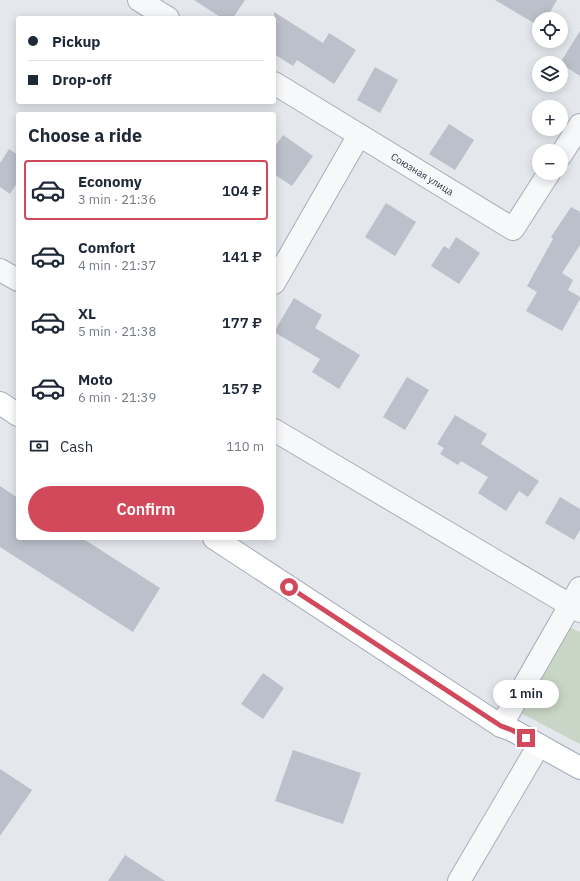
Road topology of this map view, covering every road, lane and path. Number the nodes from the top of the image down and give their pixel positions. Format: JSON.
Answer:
{"nodes":[{"id":1,"x":139,"y":0,"type":"edge"},
{"id":2,"x":165,"y":16,"type":"edge"},
{"id":3,"x":276,"y":84,"type":"edge"},
{"id":4,"x":580,"y":125,"type":"edge"},
{"id":5,"x":359,"y":135,"type":"junction"},
{"id":6,"x":568,"y":144,"type":"edge"},
{"id":7,"x":544,"y":180,"type":"edge"},
{"id":8,"x":0,"y":270,"type":"edge"},
{"id":9,"x":16,"y":279,"type":"edge"},
{"id":10,"x":276,"y":280,"type":"edge"},
{"id":11,"x":0,"y":403,"type":"edge"},
{"id":12,"x":16,"y":413,"type":"edge"},
{"id":13,"x":276,"y":431,"type":"edge"},
{"id":14,"x":217,"y":540,"type":"edge"},
{"id":15,"x":576,"y":602,"type":"edge"},
{"id":16,"x":501,"y":726,"type":"junction"},
{"id":17,"x":539,"y":745,"type":"junction"},
{"id":18,"x":580,"y":768,"type":"edge"},
{"id":19,"x":459,"y":881,"type":"edge"}],
"edges":[{"from":1,"to":2,"type":"street"},
{"from":3,"to":5,"type":"street","name":"Союзная улица"},
{"from":4,"to":6,"type":"street"},
{"from":5,"to":7,"type":"street","name":"Союзная улица"},
{"from":5,"to":10,"type":"street"},
{"from":8,"to":9,"type":"street"},
{"from":11,"to":12,"type":"main road"},
{"from":13,"to":15,"type":"street"},
{"from":14,"to":16,"type":"main road"},
{"from":15,"to":16,"type":"street"},
{"from":16,"to":17,"type":"main road"},
{"from":17,"to":18,"type":"main road"},
{"from":17,"to":19,"type":"street"}]}
